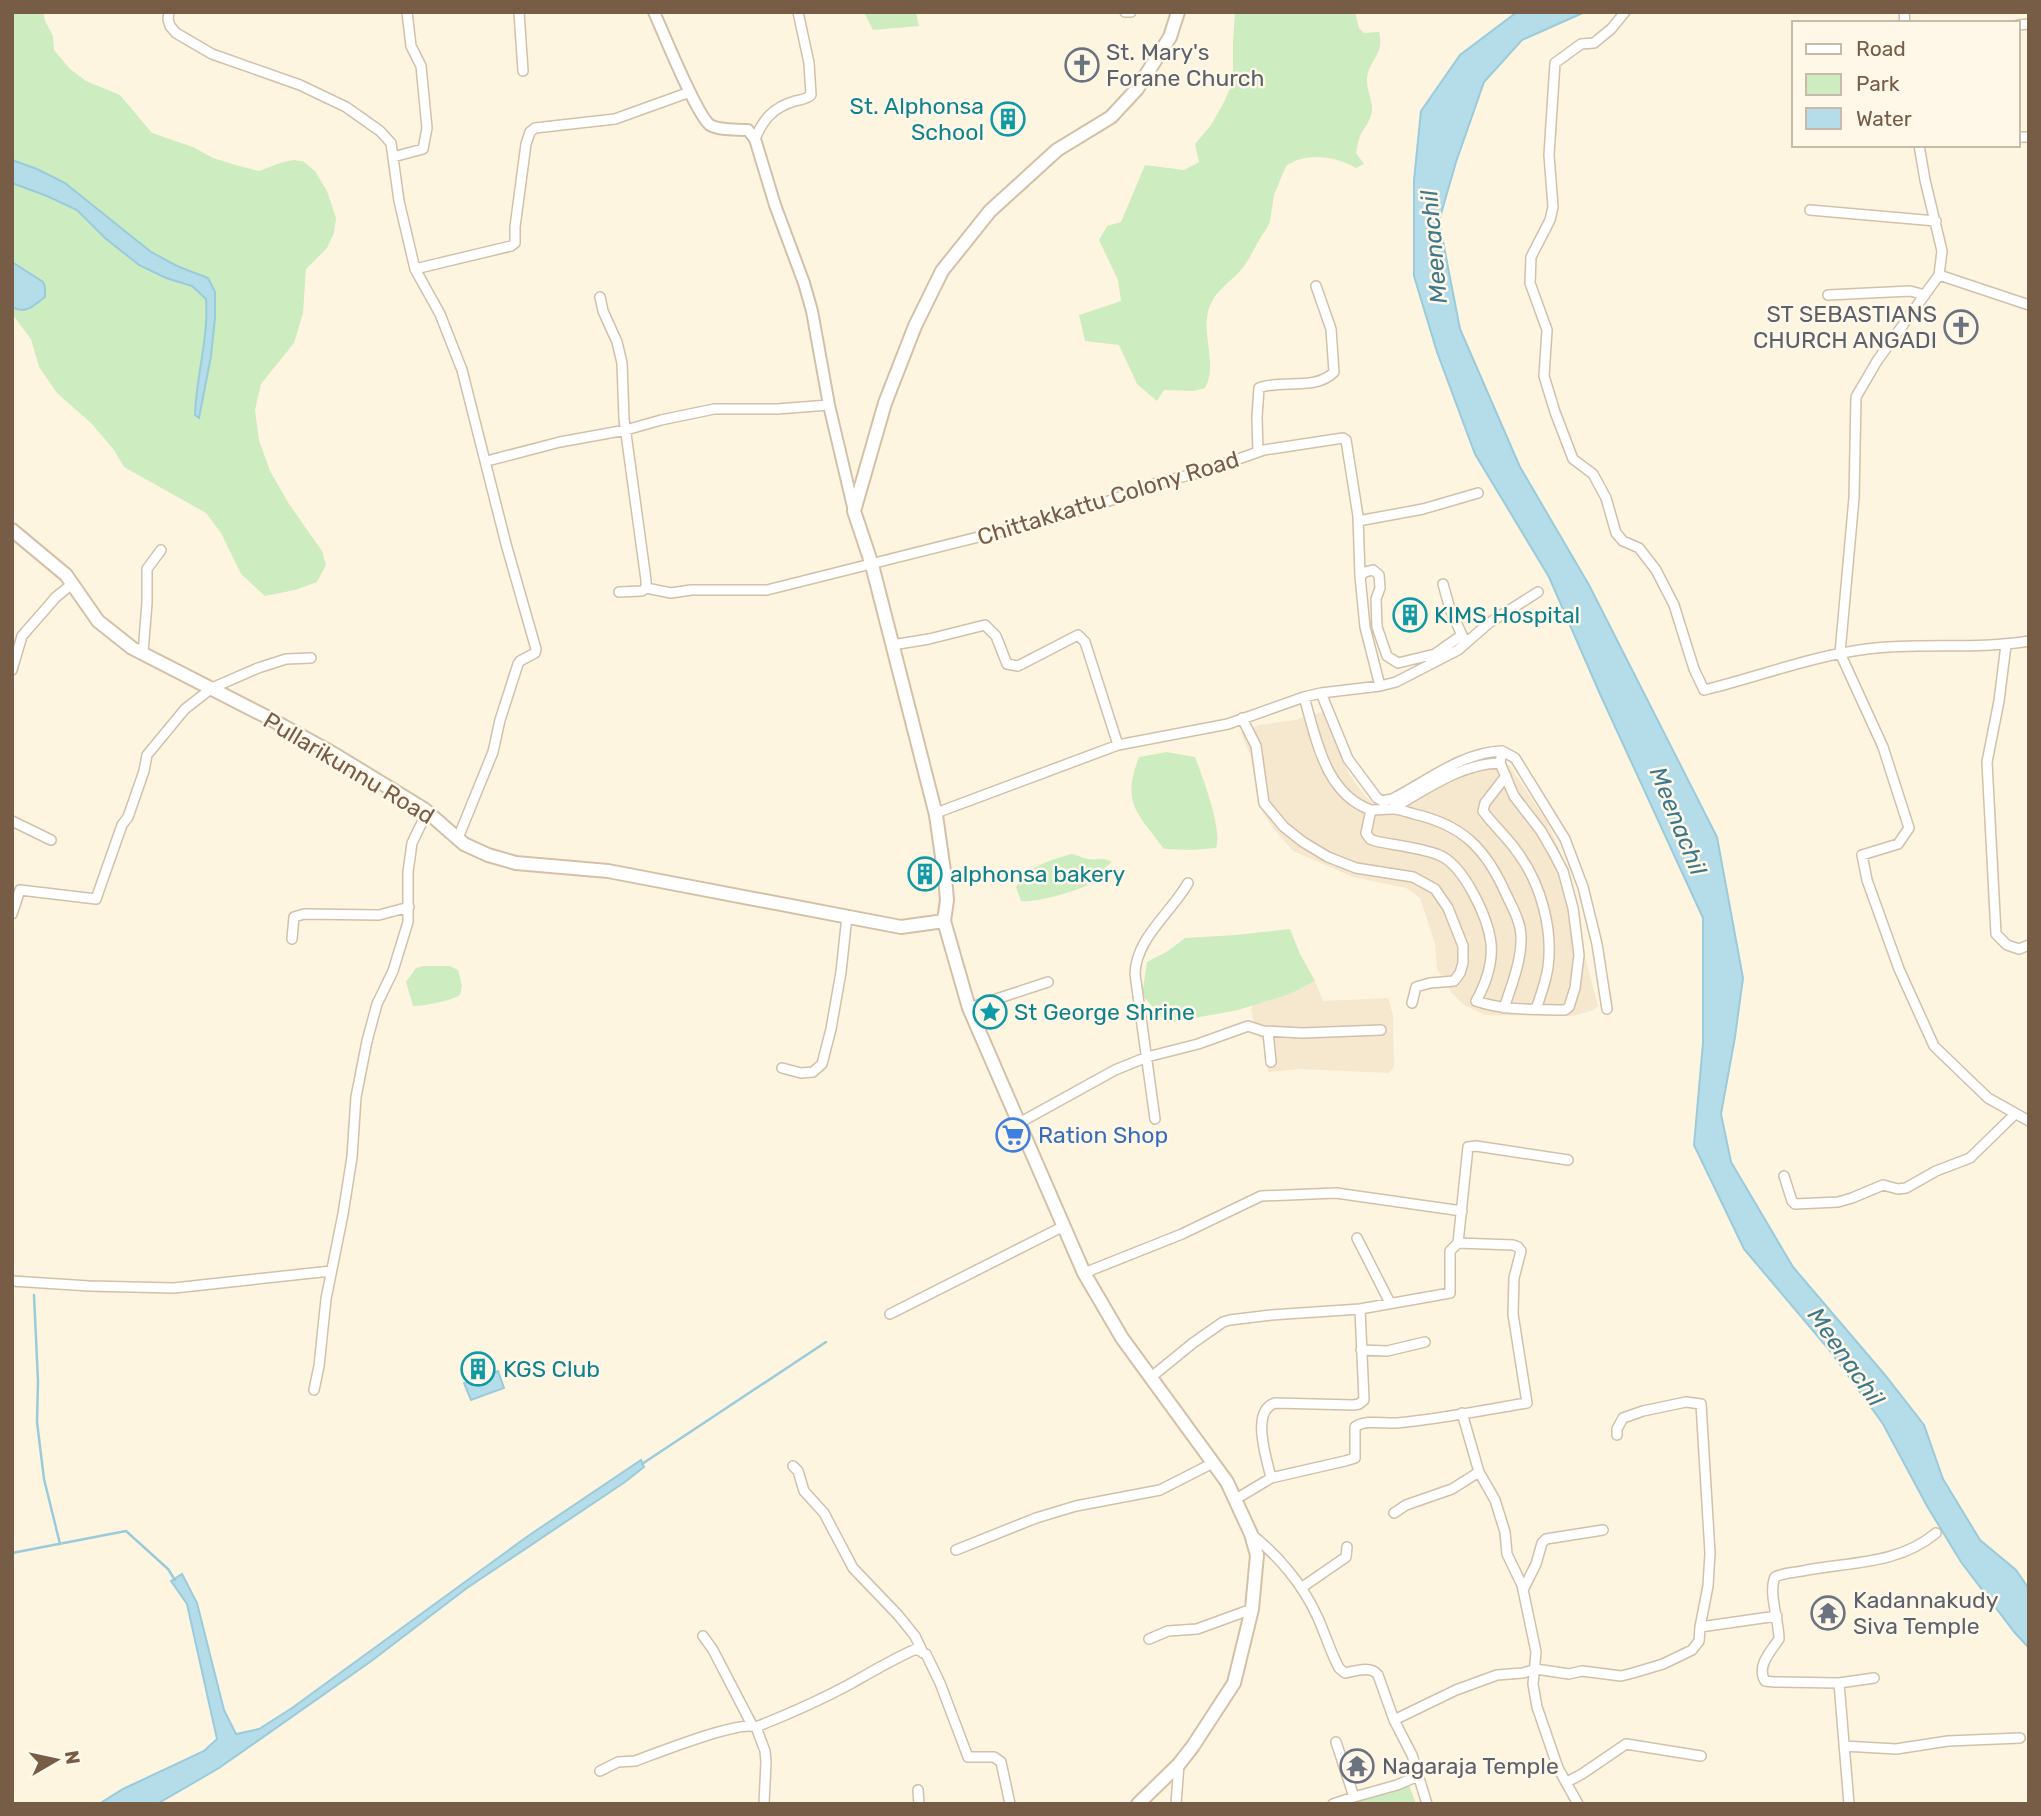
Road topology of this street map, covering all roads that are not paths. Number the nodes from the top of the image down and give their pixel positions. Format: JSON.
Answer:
{"nodes":[{"id":1,"x":170,"y":12,"type":"edge"},
{"id":2,"x":407,"y":12,"type":"edge"},
{"id":3,"x":519,"y":12,"type":"edge"},
{"id":4,"x":654,"y":12,"type":"edge"},
{"id":5,"x":798,"y":12,"type":"edge"},
{"id":6,"x":1125,"y":12,"type":"edge"},
{"id":7,"x":1131,"y":12,"type":"edge"},
{"id":8,"x":1178,"y":12,"type":"edge"},
{"id":9,"x":1625,"y":12,"type":"edge"},
{"id":10,"x":523,"y":71,"type":"dead end"},
{"id":11,"x":690,"y":92,"type":"junction"},
{"id":12,"x":755,"y":139,"type":"junction"},
{"id":13,"x":1919,"y":147,"type":"edge"},
{"id":14,"x":393,"y":157,"type":"junction"},
{"id":15,"x":1810,"y":210,"type":"dead end"},
{"id":16,"x":1936,"y":221,"type":"junction"},
{"id":17,"x":415,"y":269,"type":"junction"},
{"id":18,"x":1939,"y":275,"type":"junction"},
{"id":19,"x":1316,"y":286,"type":"dead end"},
{"id":20,"x":1828,"y":295,"type":"dead end"},
{"id":21,"x":1925,"y":295,"type":"junction"},
{"id":22,"x":600,"y":297,"type":"dead end"},
{"id":23,"x":2029,"y":305,"type":"edge"},
{"id":24,"x":829,"y":405,"type":"junction"},
{"id":25,"x":626,"y":430,"type":"junction"},
{"id":26,"x":1258,"y":452,"type":"junction"},
{"id":27,"x":486,"y":461,"type":"junction"},
{"id":28,"x":1478,"y":493,"type":"dead end"},
{"id":29,"x":854,"y":511,"type":"junction"},
{"id":30,"x":1358,"y":521,"type":"junction"},
{"id":31,"x":13,"y":531,"type":"edge"},
{"id":32,"x":161,"y":550,"type":"dead end"},
{"id":33,"x":872,"y":565,"type":"junction"},
{"id":34,"x":1360,"y":576,"type":"junction"},
{"id":35,"x":72,"y":583,"type":"junction"},
{"id":36,"x":1443,"y":584,"type":"dead end"},
{"id":37,"x":646,"y":588,"type":"junction"},
{"id":38,"x":619,"y":592,"type":"dead end"},
{"id":39,"x":1538,"y":592,"type":"dead end"},
{"id":40,"x":1464,"y":639,"type":"junction"},
{"id":41,"x":2029,"y":642,"type":"edge"},
{"id":42,"x":892,"y":645,"type":"junction"},
{"id":43,"x":2006,"y":645,"type":"junction"},
{"id":44,"x":143,"y":653,"type":"junction"},
{"id":45,"x":1840,"y":653,"type":"junction"},
{"id":46,"x":312,"y":658,"type":"dead end"},
{"id":47,"x":12,"y":670,"type":"edge"},
{"id":48,"x":1380,"y":686,"type":"junction"},
{"id":49,"x":212,"y":688,"type":"junction"},
{"id":50,"x":1321,"y":693,"type":"junction"},
{"id":51,"x":1304,"y":697,"type":"junction"},
{"id":52,"x":1242,"y":718,"type":"junction"},
{"id":53,"x":1118,"y":746,"type":"junction"},
{"id":54,"x":1502,"y":751,"type":"junction"},
{"id":55,"x":1500,"y":763,"type":"junction"},
{"id":56,"x":1506,"y":776,"type":"junction"},
{"id":57,"x":1391,"y":808,"type":"junction"},
{"id":58,"x":1371,"y":810,"type":"junction"},
{"id":59,"x":427,"y":812,"type":"junction"},
{"id":60,"x":936,"y":813,"type":"junction"},
{"id":61,"x":12,"y":821,"type":"edge"},
{"id":62,"x":458,"y":838,"type":"junction"},
{"id":63,"x":51,"y":841,"type":"dead end"},
{"id":64,"x":1188,"y":883,"type":"dead end"},
{"id":65,"x":409,"y":907,"type":"junction"},
{"id":66,"x":12,"y":914,"type":"edge"},
{"id":67,"x":847,"y":916,"type":"junction"},
{"id":68,"x":944,"y":921,"type":"junction"},
{"id":69,"x":292,"y":939,"type":"dead end"},
{"id":70,"x":2029,"y":945,"type":"edge"},
{"id":71,"x":1048,"y":982,"type":"dead end"},
{"id":72,"x":1412,"y":1003,"type":"dead end"},
{"id":73,"x":969,"y":1008,"type":"junction"},
{"id":74,"x":1504,"y":1008,"type":"junction"},
{"id":75,"x":1536,"y":1009,"type":"junction"},
{"id":76,"x":1606,"y":1009,"type":"dead end"},
{"id":77,"x":1381,"y":1030,"type":"dead end"},
{"id":78,"x":1268,"y":1032,"type":"junction"},
{"id":79,"x":1147,"y":1057,"type":"junction"},
{"id":80,"x":1271,"y":1062,"type":"dead end"},
{"id":81,"x":782,"y":1068,"type":"dead end"},
{"id":82,"x":2015,"y":1114,"type":"junction"},
{"id":83,"x":1155,"y":1119,"type":"dead end"},
{"id":84,"x":2029,"y":1121,"type":"edge"},
{"id":85,"x":1019,"y":1123,"type":"junction"},
{"id":86,"x":1568,"y":1160,"type":"dead end"},
{"id":87,"x":1784,"y":1176,"type":"dead end"},
{"id":88,"x":1462,"y":1211,"type":"junction"},
{"id":89,"x":1064,"y":1226,"type":"junction"},
{"id":90,"x":1357,"y":1238,"type":"dead end"},
{"id":91,"x":1458,"y":1243,"type":"junction"},
{"id":92,"x":331,"y":1271,"type":"junction"},
{"id":93,"x":1084,"y":1273,"type":"junction"},
{"id":94,"x":12,"y":1281,"type":"edge"},
{"id":95,"x":1391,"y":1303,"type":"junction"},
{"id":96,"x":1360,"y":1309,"type":"junction"},
{"id":97,"x":890,"y":1314,"type":"dead end"},
{"id":98,"x":1425,"y":1342,"type":"dead end"},
{"id":99,"x":1361,"y":1350,"type":"junction"},
{"id":100,"x":1150,"y":1378,"type":"junction"},
{"id":101,"x":314,"y":1390,"type":"dead end"},
{"id":102,"x":1362,"y":1402,"type":"junction"},
{"id":103,"x":1462,"y":1413,"type":"junction"},
{"id":104,"x":1360,"y":1423,"type":"junction"},
{"id":105,"x":1617,"y":1435,"type":"dead end"},
{"id":106,"x":1213,"y":1463,"type":"junction"},
{"id":107,"x":793,"y":1466,"type":"dead end"},
{"id":108,"x":1479,"y":1472,"type":"junction"},
{"id":109,"x":1271,"y":1478,"type":"junction"},
{"id":110,"x":1236,"y":1499,"type":"junction"},
{"id":111,"x":1394,"y":1513,"type":"dead end"},
{"id":112,"x":1603,"y":1530,"type":"dead end"},
{"id":113,"x":1936,"y":1533,"type":"dead end"},
{"id":114,"x":1251,"y":1534,"type":"junction"},
{"id":115,"x":1347,"y":1547,"type":"dead end"},
{"id":116,"x":956,"y":1550,"type":"dead end"},
{"id":117,"x":1301,"y":1588,"type":"junction"},
{"id":118,"x":1523,"y":1590,"type":"junction"},
{"id":119,"x":1252,"y":1609,"type":"junction"},
{"id":120,"x":1777,"y":1616,"type":"junction"},
{"id":121,"x":1700,"y":1627,"type":"junction"},
{"id":122,"x":703,"y":1636,"type":"dead end"},
{"id":123,"x":1149,"y":1639,"type":"dead end"},
{"id":124,"x":923,"y":1653,"type":"junction"},
{"id":125,"x":1535,"y":1669,"type":"junction"},
{"id":126,"x":1874,"y":1678,"type":"dead end"},
{"id":127,"x":1839,"y":1683,"type":"junction"},
{"id":128,"x":1394,"y":1720,"type":"junction"},
{"id":129,"x":754,"y":1726,"type":"junction"},
{"id":130,"x":2020,"y":1738,"type":"dead end"},
{"id":131,"x":1336,"y":1742,"type":"dead end"},
{"id":132,"x":1844,"y":1746,"type":"junction"},
{"id":133,"x":1701,"y":1756,"type":"dead end"},
{"id":134,"x":1178,"y":1764,"type":"junction"},
{"id":135,"x":600,"y":1771,"type":"dead end"},
{"id":136,"x":1418,"y":1776,"type":"junction"},
{"id":137,"x":1567,"y":1782,"type":"junction"},
{"id":138,"x":918,"y":1790,"type":"dead end"},
{"id":139,"x":1354,"y":1797,"type":"junction"},
{"id":140,"x":764,"y":1804,"type":"edge"},
{"id":141,"x":919,"y":1804,"type":"edge"},
{"id":142,"x":1010,"y":1804,"type":"edge"},
{"id":143,"x":1138,"y":1804,"type":"edge"},
{"id":144,"x":1176,"y":1804,"type":"edge"},
{"id":145,"x":1333,"y":1804,"type":"edge"},
{"id":146,"x":1427,"y":1804,"type":"edge"},
{"id":147,"x":1578,"y":1804,"type":"edge"},
{"id":148,"x":1849,"y":1804,"type":"edge"}],
"edges":[{"from":1,"to":14,"type":"street"},
{"from":2,"to":14,"type":"street"},
{"from":3,"to":10,"type":"street"},
{"from":4,"to":11,"type":"street"},
{"from":5,"to":12,"type":"street"},
{"from":6,"to":7,"type":"street"},
{"from":8,"to":29,"type":"main road"},
{"from":9,"to":45,"type":"street"},
{"from":11,"to":12,"type":"street"},
{"from":11,"to":17,"type":"street"},
{"from":12,"to":24,"type":"street"},
{"from":13,"to":16,"type":"street"},
{"from":14,"to":17,"type":"street"},
{"from":15,"to":16,"type":"street"},
{"from":16,"to":18,"type":"street"},
{"from":17,"to":27,"type":"street"},
{"from":18,"to":21,"type":"street"},
{"from":18,"to":23,"type":"street"},
{"from":19,"to":26,"type":"street"},
{"from":20,"to":21,"type":"street"},
{"from":21,"to":45,"type":"street"},
{"from":22,"to":25,"type":"street"},
{"from":24,"to":25,"type":"street"},
{"from":24,"to":29,"type":"street"},
{"from":25,"to":27,"type":"street"},
{"from":25,"to":37,"type":"street"},
{"from":26,"to":30,"type":"street","name":"Chittakkattu Colony Road"},
{"from":26,"to":33,"type":"street","name":"Chittakkattu Colony Road"},
{"from":27,"to":62,"type":"street"},
{"from":28,"to":30,"type":"street"},
{"from":29,"to":33,"type":"main road"},
{"from":30,"to":34,"type":"street"},
{"from":31,"to":35,"type":"main road","name":"Pullarikunnu Road"},
{"from":32,"to":44,"type":"street"},
{"from":33,"to":37,"type":"street","name":"Chittakkattu Colony Road"},
{"from":33,"to":42,"type":"main road"},
{"from":34,"to":40,"type":"street"},
{"from":34,"to":48,"type":"street"},
{"from":35,"to":44,"type":"main road","name":"Pullarikunnu Road"},
{"from":35,"to":47,"type":"street"},
{"from":36,"to":40,"type":"street"},
{"from":37,"to":38,"type":"street","name":"Chittakkattu Colony Road"},
{"from":39,"to":40,"type":"street"},
{"from":40,"to":48,"type":"street"},
{"from":41,"to":43,"type":"street"},
{"from":42,"to":53,"type":"street"},
{"from":42,"to":60,"type":"main road"},
{"from":43,"to":45,"type":"street"},
{"from":43,"to":70,"type":"street"},
{"from":44,"to":49,"type":"main road","name":"Pullarikunnu Road"},
{"from":45,"to":82,"type":"street"},
{"from":46,"to":49,"type":"street"},
{"from":48,"to":50,"type":"street"},
{"from":49,"to":59,"type":"main road","name":"Pullarikunnu Road"},
{"from":49,"to":66,"type":"street"},
{"from":50,"to":51,"type":"street"},
{"from":50,"to":54,"type":"street"},
{"from":51,"to":52,"type":"street"},
{"from":51,"to":58,"type":"street"},
{"from":52,"to":53,"type":"street"},
{"from":52,"to":72,"type":"street"},
{"from":53,"to":60,"type":"street"},
{"from":54,"to":55,"type":"street"},
{"from":54,"to":76,"type":"street"},
{"from":55,"to":56,"type":"street"},
{"from":55,"to":57,"type":"street"},
{"from":56,"to":75,"type":"street"},
{"from":56,"to":75,"type":"street"},
{"from":57,"to":58,"type":"street"},
{"from":57,"to":74,"type":"street"},
{"from":58,"to":74,"type":"street"},
{"from":59,"to":62,"type":"main road","name":"Pullarikunnu Road"},
{"from":59,"to":65,"type":"street"},
{"from":60,"to":68,"type":"main road"},
{"from":61,"to":63,"type":"street"},
{"from":62,"to":67,"type":"main road","name":"Pullarikunnu Road"},
{"from":64,"to":79,"type":"street"},
{"from":65,"to":69,"type":"street"},
{"from":65,"to":92,"type":"street"},
{"from":67,"to":68,"type":"main road","name":"Pullarikunnu Road"},
{"from":67,"to":81,"type":"street"},
{"from":68,"to":73,"type":"main road"},
{"from":71,"to":73,"type":"street"},
{"from":73,"to":85,"type":"main road"},
{"from":74,"to":75,"type":"street"},
{"from":77,"to":78,"type":"street"},
{"from":78,"to":79,"type":"street"},
{"from":78,"to":80,"type":"street"},
{"from":79,"to":83,"type":"street"},
{"from":79,"to":85,"type":"street"},
{"from":82,"to":84,"type":"street"},
{"from":82,"to":87,"type":"street"},
{"from":85,"to":89,"type":"main road"},
{"from":86,"to":88,"type":"street"},
{"from":88,"to":91,"type":"street"},
{"from":88,"to":93,"type":"street"},
{"from":89,"to":93,"type":"main road"},
{"from":89,"to":97,"type":"street"},
{"from":90,"to":95,"type":"street"},
{"from":91,"to":95,"type":"street"},
{"from":91,"to":103,"type":"street"},
{"from":92,"to":94,"type":"street"},
{"from":92,"to":101,"type":"street"},
{"from":93,"to":100,"type":"main road"},
{"from":95,"to":96,"type":"street"},
{"from":96,"to":99,"type":"street"},
{"from":96,"to":100,"type":"street"},
{"from":98,"to":99,"type":"street"},
{"from":99,"to":102,"type":"street"},
{"from":100,"to":106,"type":"main road"},
{"from":102,"to":104,"type":"street"},
{"from":102,"to":109,"type":"street"},
{"from":103,"to":104,"type":"street"},
{"from":103,"to":108,"type":"street"},
{"from":104,"to":109,"type":"street"},
{"from":105,"to":121,"type":"street"},
{"from":106,"to":110,"type":"main road"},
{"from":106,"to":116,"type":"street"},
{"from":107,"to":124,"type":"street"},
{"from":108,"to":111,"type":"street"},
{"from":108,"to":118,"type":"street"},
{"from":109,"to":110,"type":"street"},
{"from":110,"to":114,"type":"main road"},
{"from":112,"to":118,"type":"street"},
{"from":113,"to":120,"type":"street"},
{"from":114,"to":117,"type":"street"},
{"from":114,"to":119,"type":"main road"},
{"from":115,"to":117,"type":"street"},
{"from":117,"to":128,"type":"street"},
{"from":118,"to":125,"type":"street"},
{"from":119,"to":123,"type":"street"},
{"from":119,"to":134,"type":"main road"},
{"from":120,"to":121,"type":"street"},
{"from":120,"to":127,"type":"street"},
{"from":121,"to":125,"type":"street"},
{"from":122,"to":129,"type":"street"},
{"from":124,"to":129,"type":"street"},
{"from":124,"to":142,"type":"street"},
{"from":125,"to":128,"type":"street"},
{"from":125,"to":137,"type":"street"},
{"from":126,"to":127,"type":"street"},
{"from":127,"to":132,"type":"street"},
{"from":128,"to":136,"type":"street"},
{"from":129,"to":135,"type":"street"},
{"from":129,"to":140,"type":"street"},
{"from":130,"to":132,"type":"street"},
{"from":131,"to":139,"type":"street"},
{"from":132,"to":148,"type":"street"},
{"from":133,"to":137,"type":"street"},
{"from":134,"to":143,"type":"main road"},
{"from":134,"to":144,"type":"street"},
{"from":136,"to":139,"type":"street"},
{"from":136,"to":146,"type":"street"},
{"from":137,"to":147,"type":"street"},
{"from":138,"to":141,"type":"street"},
{"from":139,"to":145,"type":"street"}]}
